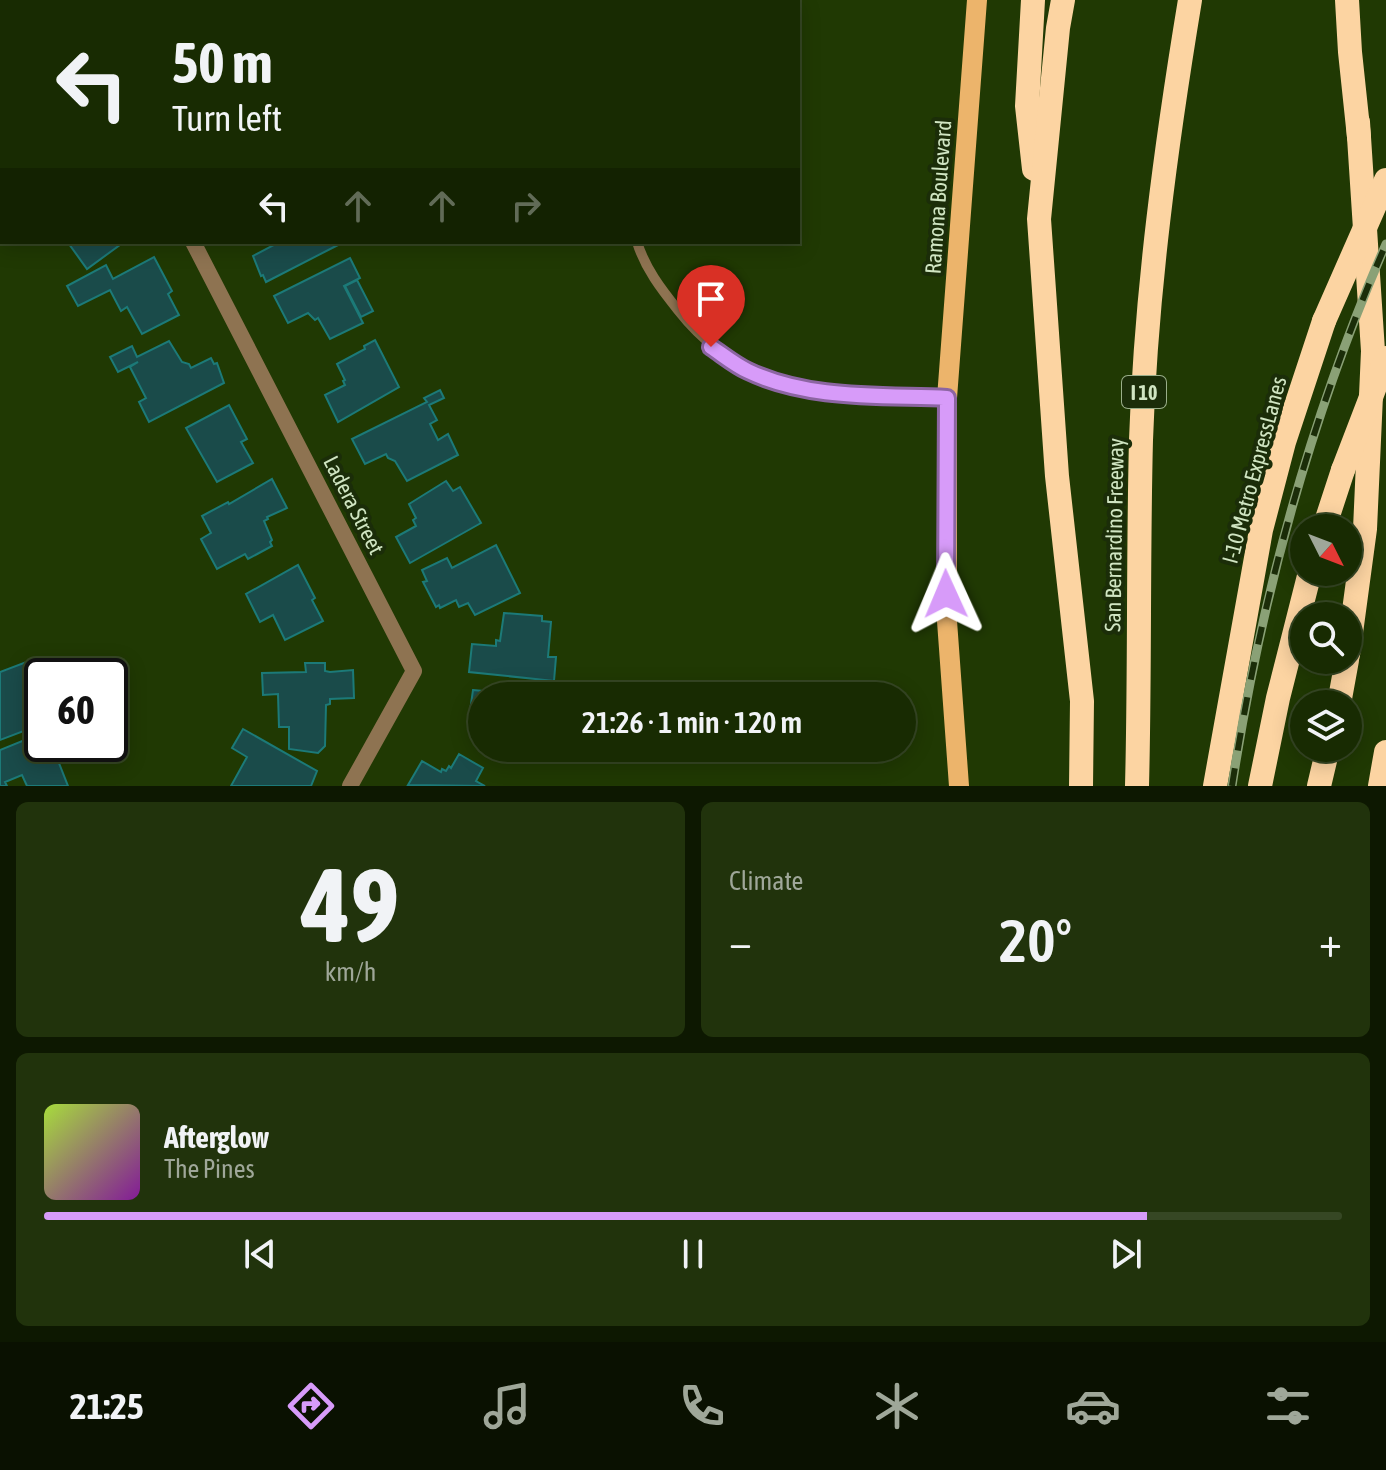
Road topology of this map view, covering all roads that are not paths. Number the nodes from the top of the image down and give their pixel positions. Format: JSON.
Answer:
{"nodes":[{"id":1,"x":977,"y":0,"type":"edge"},
{"id":2,"x":1033,"y":0,"type":"edge"},
{"id":3,"x":1063,"y":0,"type":"edge"},
{"id":4,"x":1190,"y":0,"type":"edge"},
{"id":5,"x":1347,"y":0,"type":"edge"},
{"id":6,"x":1358,"y":122,"type":"junction"},
{"id":7,"x":1386,"y":180,"type":"edge"},
{"id":8,"x":1039,"y":219,"type":"junction"},
{"id":9,"x":194,"y":244,"type":"edge"},
{"id":10,"x":638,"y":244,"type":"edge"},
{"id":11,"x":1386,"y":360,"type":"edge"},
{"id":12,"x":947,"y":398,"type":"junction"},
{"id":13,"x":1329,"y":514,"type":"edge"},
{"id":14,"x":1306,"y":586,"type":"edge"},
{"id":15,"x":1355,"y":602,"type":"edge"},
{"id":16,"x":1386,"y":752,"type":"edge"},
{"id":17,"x":1325,"y":762,"type":"edge"},
{"id":18,"x":350,"y":786,"type":"edge"},
{"id":19,"x":959,"y":786,"type":"edge"},
{"id":20,"x":1081,"y":786,"type":"edge"},
{"id":21,"x":1137,"y":786,"type":"edge"},
{"id":22,"x":1215,"y":786,"type":"edge"},
{"id":23,"x":1260,"y":786,"type":"edge"},
{"id":24,"x":1319,"y":786,"type":"edge"},
{"id":25,"x":1380,"y":786,"type":"edge"}],
"edges":[{"from":1,"to":12,"type":"main road","name":"Ramona Boulevard"},
{"from":2,"to":8,"type":"highway"},
{"from":3,"to":8,"type":"highway"},
{"from":4,"to":21,"type":"highway","name":"San Bernardino Freeway","number":"I 10"},
{"from":5,"to":6,"type":"highway"},
{"from":6,"to":11,"type":"highway"},
{"from":6,"to":15,"type":"highway"},
{"from":7,"to":22,"type":"highway","name":"I-10 Metro ExpressLanes","bridge":true},
{"from":8,"to":20,"type":"highway"},
{"from":9,"to":18,"type":"street","name":"Ladera Street"},
{"from":10,"to":12,"type":"lane"},
{"from":11,"to":13,"type":"highway","bridge":true},
{"from":12,"to":19,"type":"main road","name":"Ramona Boulevard"},
{"from":14,"to":23,"type":"highway"},
{"from":16,"to":25,"type":"highway"},
{"from":17,"to":24,"type":"highway"}]}
